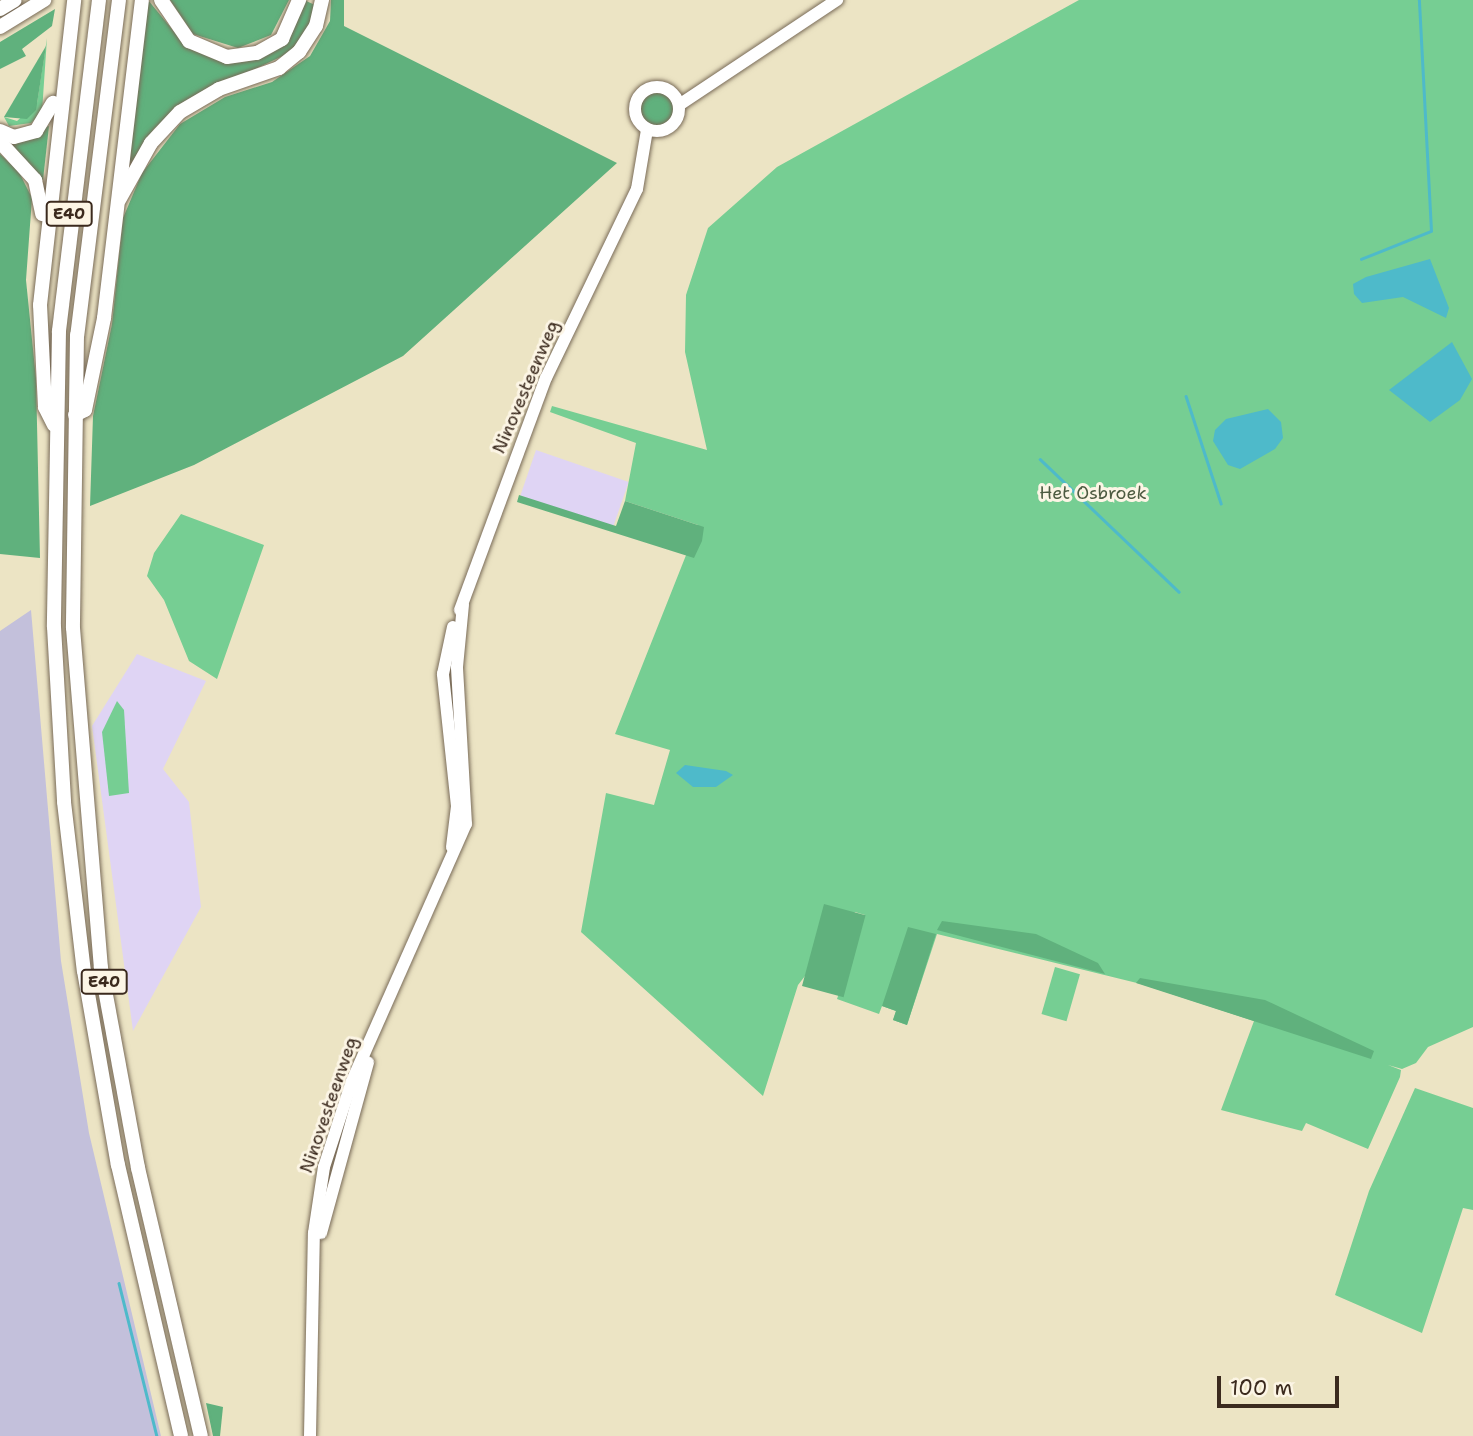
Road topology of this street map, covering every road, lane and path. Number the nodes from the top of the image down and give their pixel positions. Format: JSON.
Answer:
{"nodes":[{"id":1,"x":15,"y":0,"type":"edge"},
{"id":2,"x":44,"y":0,"type":"edge"},
{"id":3,"x":74,"y":0,"type":"edge"},
{"id":4,"x":99,"y":0,"type":"edge"},
{"id":5,"x":118,"y":0,"type":"edge"},
{"id":6,"x":142,"y":0,"type":"edge"},
{"id":7,"x":161,"y":0,"type":"edge"},
{"id":8,"x":299,"y":0,"type":"edge"},
{"id":9,"x":322,"y":0,"type":"edge"},
{"id":10,"x":836,"y":0,"type":"edge"},
{"id":11,"x":0,"y":9,"type":"edge"},
{"id":12,"x":0,"y":27,"type":"edge"},
{"id":13,"x":62,"y":79,"type":"junction"},
{"id":14,"x":676,"y":100,"type":"junction"},
{"id":15,"x":0,"y":131,"type":"edge"},
{"id":16,"x":653,"y":131,"type":"junction"},
{"id":17,"x":0,"y":142,"type":"edge"},
{"id":18,"x":111,"y":221,"type":"junction"},
{"id":19,"x":46,"y":236,"type":"junction"},
{"id":20,"x":75,"y":415,"type":"junction"},
{"id":21,"x":56,"y":429,"type":"junction"},
{"id":22,"x":181,"y":1436,"type":"edge"},
{"id":23,"x":201,"y":1436,"type":"edge"},
{"id":24,"x":310,"y":1436,"type":"edge"}],
"edges":[{"from":1,"to":11,"type":"highway"},
{"from":2,"to":12,"type":"highway"},
{"from":3,"to":13,"type":"highway"},
{"from":4,"to":21,"type":"highway","number":"E40"},
{"from":5,"to":20,"type":"highway","number":"E40"},
{"from":6,"to":18,"type":"highway"},
{"from":7,"to":8,"type":"highway"},
{"from":9,"to":18,"type":"highway"},
{"from":10,"to":14,"type":"main road"},
{"from":13,"to":15,"type":"highway"},
{"from":13,"to":19,"type":"highway"},
{"from":14,"to":16,"type":"main road"},
{"from":14,"to":16,"type":"main road"},
{"from":16,"to":24,"type":"main road","name":"Ninovesteenweg"},
{"from":17,"to":19,"type":"highway"},
{"from":18,"to":20,"type":"highway"},
{"from":19,"to":21,"type":"highway"},
{"from":20,"to":23,"type":"highway","number":"E40"},
{"from":21,"to":22,"type":"highway","number":"E40"}]}
